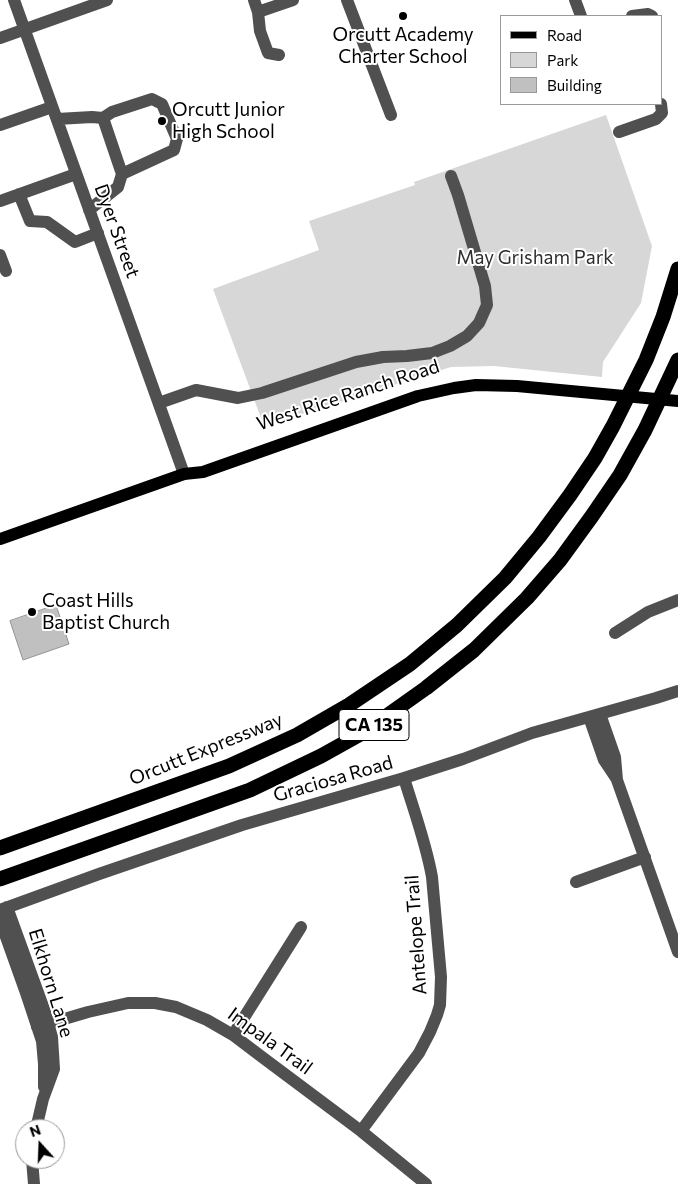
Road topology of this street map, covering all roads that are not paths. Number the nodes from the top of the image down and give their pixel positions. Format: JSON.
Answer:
{"nodes":[{"id":1,"x":14,"y":0,"type":"edge"},
{"id":2,"x":107,"y":0,"type":"edge"},
{"id":3,"x":254,"y":0,"type":"edge"},
{"id":4,"x":293,"y":0,"type":"edge"},
{"id":5,"x":347,"y":0,"type":"edge"},
{"id":6,"x":575,"y":0,"type":"edge"},
{"id":7,"x":258,"y":12,"type":"junction"},
{"id":8,"x":581,"y":15,"type":"edge"},
{"id":9,"x":24,"y":29,"type":"junction"},
{"id":10,"x":0,"y":38,"type":"edge"},
{"id":11,"x":279,"y":55,"type":"dead end"},
{"id":12,"x":662,"y":105,"type":"edge"},
{"id":13,"x":54,"y":113,"type":"junction"},
{"id":14,"x":391,"y":115,"type":"dead end"},
{"id":15,"x":103,"y":118,"type":"junction"},
{"id":16,"x":0,"y":126,"type":"edge"},
{"id":17,"x":619,"y":132,"type":"dead end"},
{"id":18,"x":76,"y":174,"type":"junction"},
{"id":19,"x":122,"y":174,"type":"junction"},
{"id":20,"x":451,"y":176,"type":"dead end"},
{"id":21,"x":19,"y":194,"type":"junction"},
{"id":22,"x":0,"y":201,"type":"edge"},
{"id":23,"x":89,"y":210,"type":"junction"},
{"id":24,"x":98,"y":233,"type":"junction"},
{"id":25,"x":0,"y":255,"type":"edge"},
{"id":26,"x":678,"y":269,"type":"edge"},
{"id":27,"x":6,"y":271,"type":"dead end"},
{"id":28,"x":678,"y":362,"type":"edge"},
{"id":29,"x":678,"y":392,"type":"edge"},
{"id":30,"x":678,"y":401,"type":"edge"},
{"id":31,"x":159,"y":403,"type":"junction"},
{"id":32,"x":184,"y":474,"type":"junction"},
{"id":33,"x":0,"y":539,"type":"edge"},
{"id":34,"x":678,"y":600,"type":"edge"},
{"id":35,"x":615,"y":634,"type":"dead end"},
{"id":36,"x":678,"y":691,"type":"edge"},
{"id":37,"x":594,"y":716,"type":"junction"},
{"id":38,"x":404,"y":778,"type":"junction"},
{"id":39,"x":0,"y":848,"type":"edge"},
{"id":40,"x":645,"y":857,"type":"junction"},
{"id":41,"x":0,"y":879,"type":"edge"},
{"id":42,"x":576,"y":882,"type":"dead end"},
{"id":43,"x":4,"y":909,"type":"edge"},
{"id":44,"x":0,"y":920,"type":"edge"},
{"id":45,"x":301,"y":927,"type":"dead end"},
{"id":46,"x":678,"y":952,"type":"edge"},
{"id":47,"x":43,"y":1026,"type":"junction"},
{"id":48,"x":233,"y":1034,"type":"junction"},
{"id":49,"x":38,"y":1119,"type":"edge"},
{"id":50,"x":361,"y":1131,"type":"junction"},
{"id":51,"x":33,"y":1169,"type":"edge"},
{"id":52,"x":34,"y":1184,"type":"edge"},
{"id":53,"x":426,"y":1184,"type":"edge"}],
"edges":[{"from":1,"to":9,"type":"street","name":"Dyer Street"},
{"from":2,"to":9,"type":"street"},
{"from":3,"to":7,"type":"street"},
{"from":4,"to":7,"type":"street"},
{"from":5,"to":14,"type":"street"},
{"from":6,"to":8,"type":"street"},
{"from":7,"to":11,"type":"street"},
{"from":9,"to":10,"type":"street"},
{"from":9,"to":13,"type":"street","name":"Dyer Street"},
{"from":12,"to":17,"type":"street"},
{"from":13,"to":15,"type":"street"},
{"from":13,"to":16,"type":"street"},
{"from":13,"to":18,"type":"street","name":"Dyer Street"},
{"from":15,"to":19,"type":"street"},
{"from":15,"to":19,"type":"street"},
{"from":18,"to":21,"type":"street"},
{"from":18,"to":23,"type":"street","name":"Dyer Street"},
{"from":19,"to":23,"type":"street"},
{"from":20,"to":31,"type":"street"},
{"from":21,"to":22,"type":"street"},
{"from":21,"to":24,"type":"street"},
{"from":23,"to":24,"type":"street","name":"Dyer Street"},
{"from":24,"to":31,"type":"street","name":"Dyer Street"},
{"from":25,"to":27,"type":"street"},
{"from":26,"to":39,"type":"highway","name":"Orcutt Expressway","number":"CA 135"},
{"from":28,"to":41,"type":"highway","number":"CA 135"},
{"from":29,"to":32,"type":"main road","name":"West Rice Ranch Road"},
{"from":30,"to":32,"type":"main road","name":"West Rice Ranch Road"},
{"from":31,"to":32,"type":"street","name":"Dyer Street"},
{"from":32,"to":33,"type":"main road","name":"West Rice Ranch Road"},
{"from":34,"to":35,"type":"street"},
{"from":36,"to":37,"type":"street","name":"Graciosa Road"},
{"from":37,"to":38,"type":"street","name":"Graciosa Road"},
{"from":37,"to":40,"type":"street"},
{"from":38,"to":43,"type":"street","name":"Graciosa Road"},
{"from":38,"to":50,"type":"street","name":"Antelope Trail"},
{"from":40,"to":42,"type":"street"},
{"from":40,"to":46,"type":"street"},
{"from":43,"to":47,"type":"street","name":"Elkhorn Lane"},
{"from":44,"to":47,"type":"street","name":"Elkhorn Lane"},
{"from":45,"to":48,"type":"street"},
{"from":47,"to":48,"type":"street","name":"Impala Trail"},
{"from":47,"to":49,"type":"street","name":"Elkhorn Lane"},
{"from":48,"to":50,"type":"street","name":"Impala Trail"},
{"from":50,"to":53,"type":"street","name":"Impala Trail"},
{"from":51,"to":52,"type":"street"}]}
